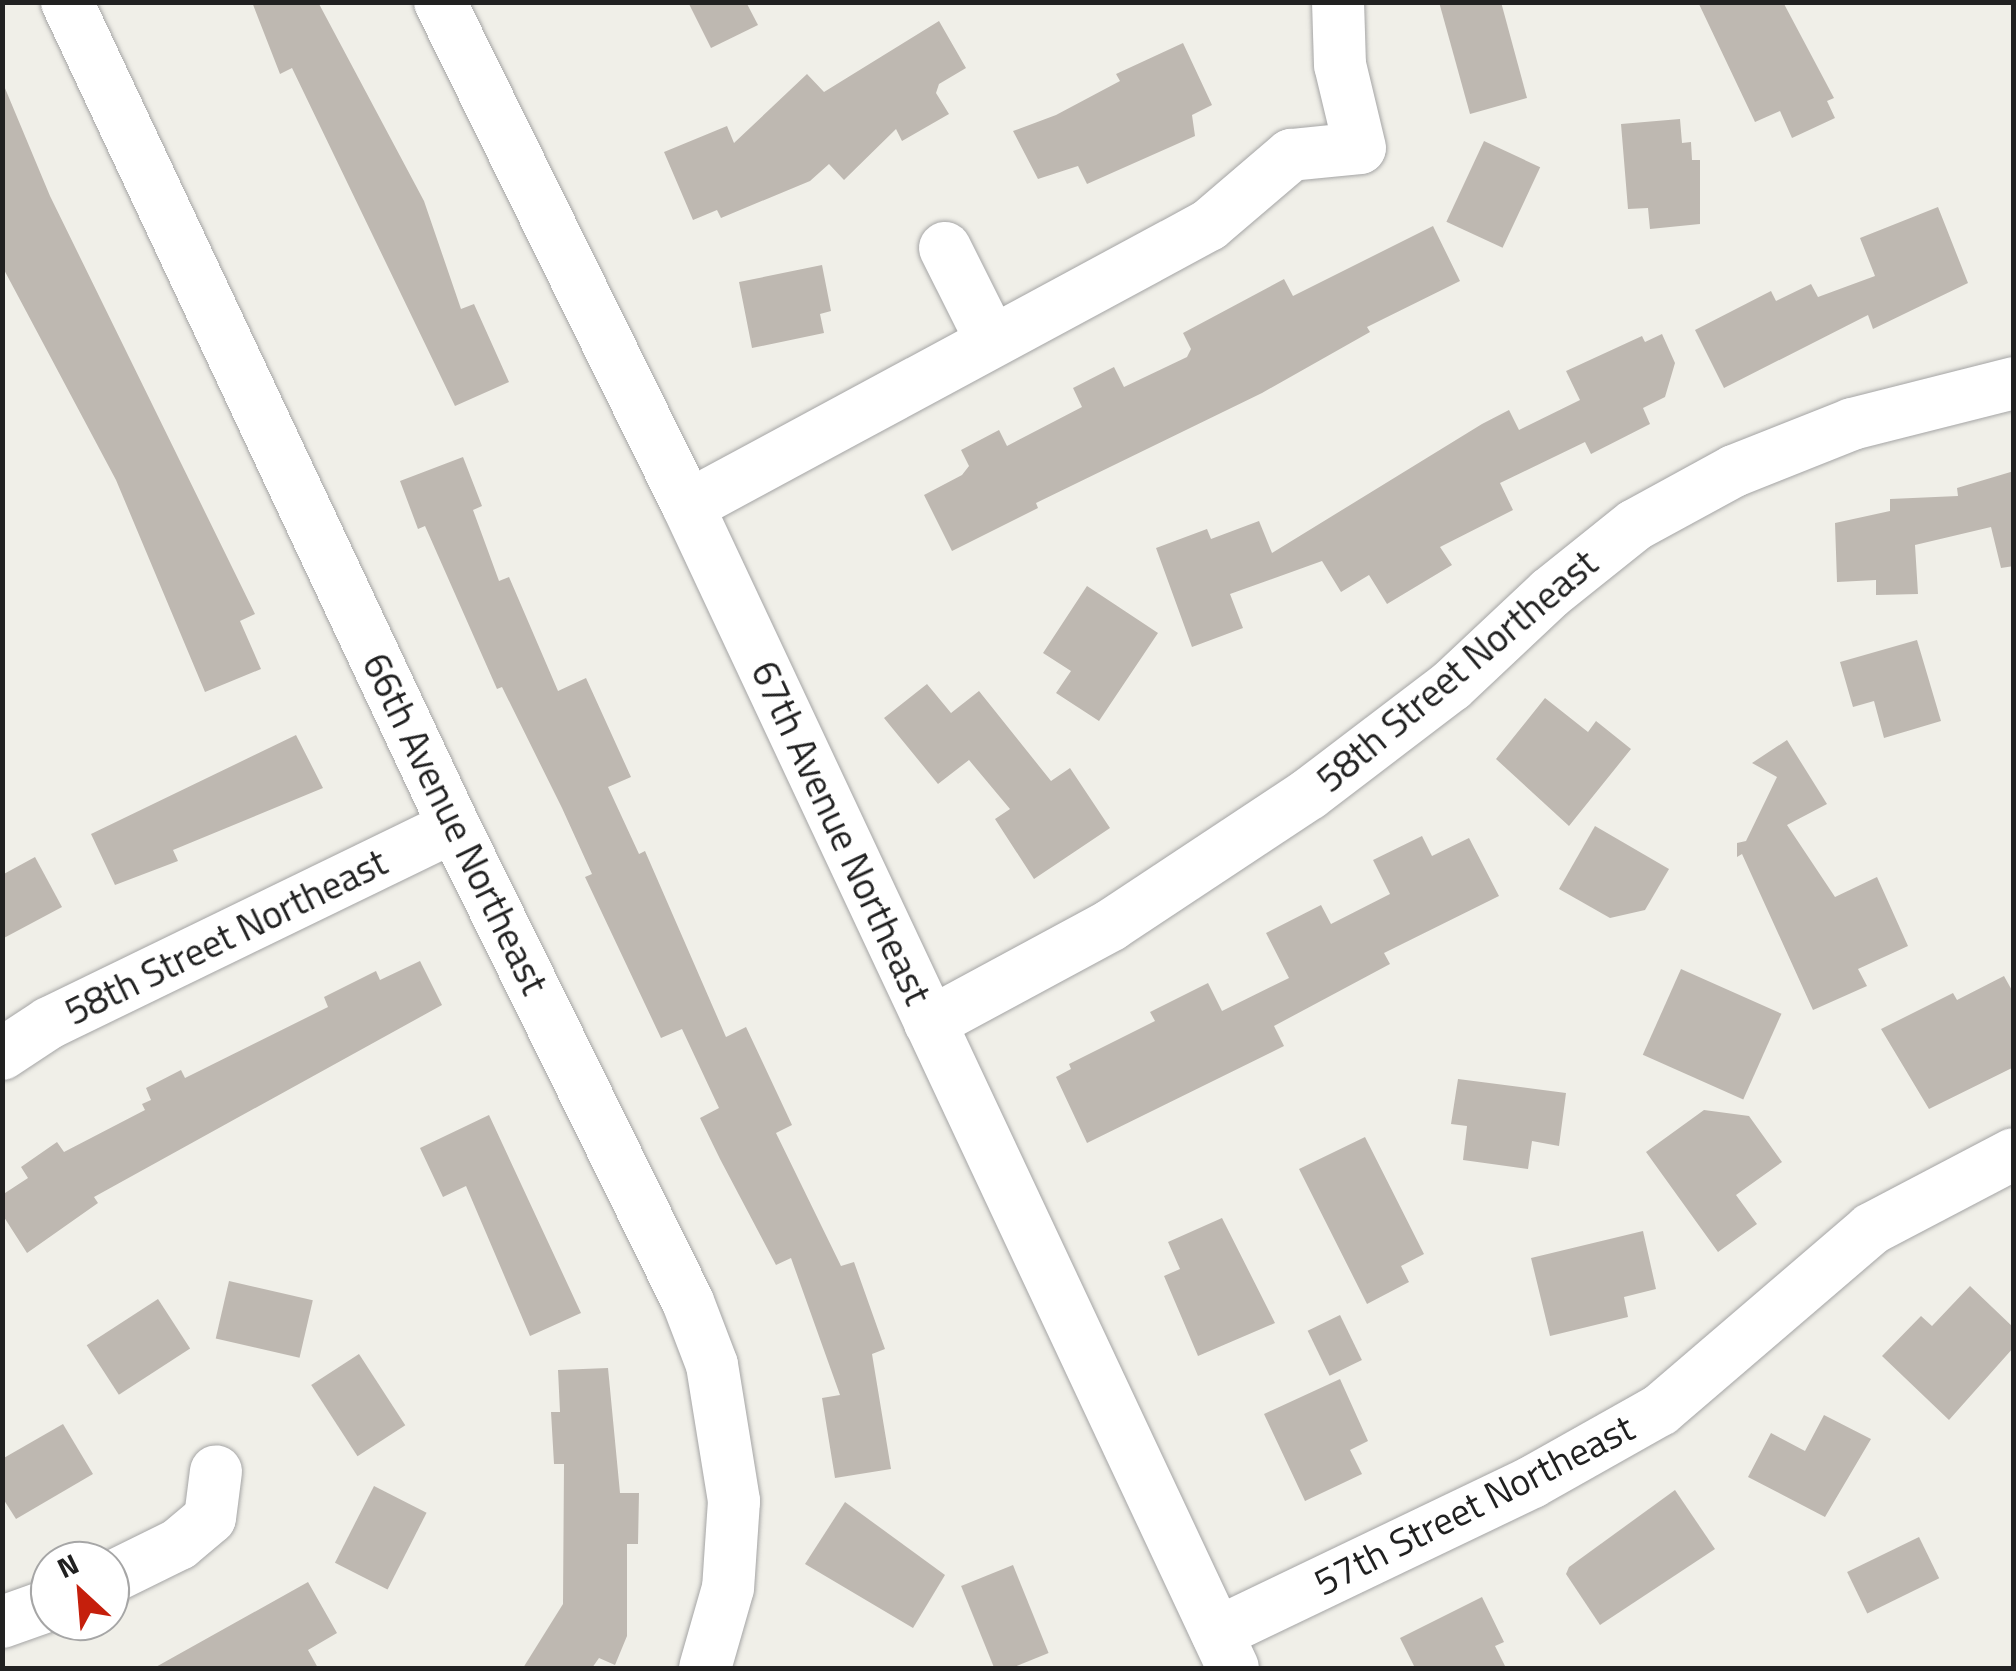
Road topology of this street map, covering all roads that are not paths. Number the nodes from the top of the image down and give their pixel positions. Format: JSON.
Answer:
{"nodes":[{"id":1,"x":67,"y":2,"type":"edge"},
{"id":2,"x":440,"y":2,"type":"edge"},
{"id":3,"x":1338,"y":2,"type":"edge"},
{"id":4,"x":945,"y":248,"type":"dead end"},
{"id":5,"x":990,"y":338,"type":"junction"},
{"id":6,"x":2014,"y":383,"type":"edge"},
{"id":7,"x":688,"y":506,"type":"junction"},
{"id":8,"x":454,"y":826,"type":"junction"},
{"id":9,"x":930,"y":1023,"type":"junction"},
{"id":10,"x":2,"y":1054,"type":"edge"},
{"id":11,"x":2014,"y":1154,"type":"edge"},
{"id":12,"x":216,"y":1470,"type":"dead end"},
{"id":13,"x":130,"y":1568,"type":"edge"},
{"id":14,"x":30,"y":1612,"type":"edge"},
{"id":15,"x":2,"y":1622,"type":"edge"},
{"id":16,"x":1225,"y":1651,"type":"edge"},
{"id":17,"x":705,"y":1668,"type":"edge"}],
"edges":[{"from":1,"to":8,"type":"street","name":"66th Avenue Northeast"},
{"from":2,"to":7,"type":"street","name":"67th Avenue Northeast"},
{"from":3,"to":5,"type":"street"},
{"from":4,"to":5,"type":"street"},
{"from":5,"to":7,"type":"street"},
{"from":6,"to":9,"type":"street","name":"58th Street Northeast"},
{"from":7,"to":9,"type":"street","name":"67th Avenue Northeast"},
{"from":8,"to":10,"type":"street","name":"58th Street Northeast"},
{"from":8,"to":17,"type":"street","name":"66th Avenue Northeast"},
{"from":9,"to":16,"type":"street","name":"67th Avenue Northeast"},
{"from":11,"to":16,"type":"street","name":"57th Street Northeast"},
{"from":12,"to":13,"type":"street"},
{"from":14,"to":15,"type":"street"}]}
